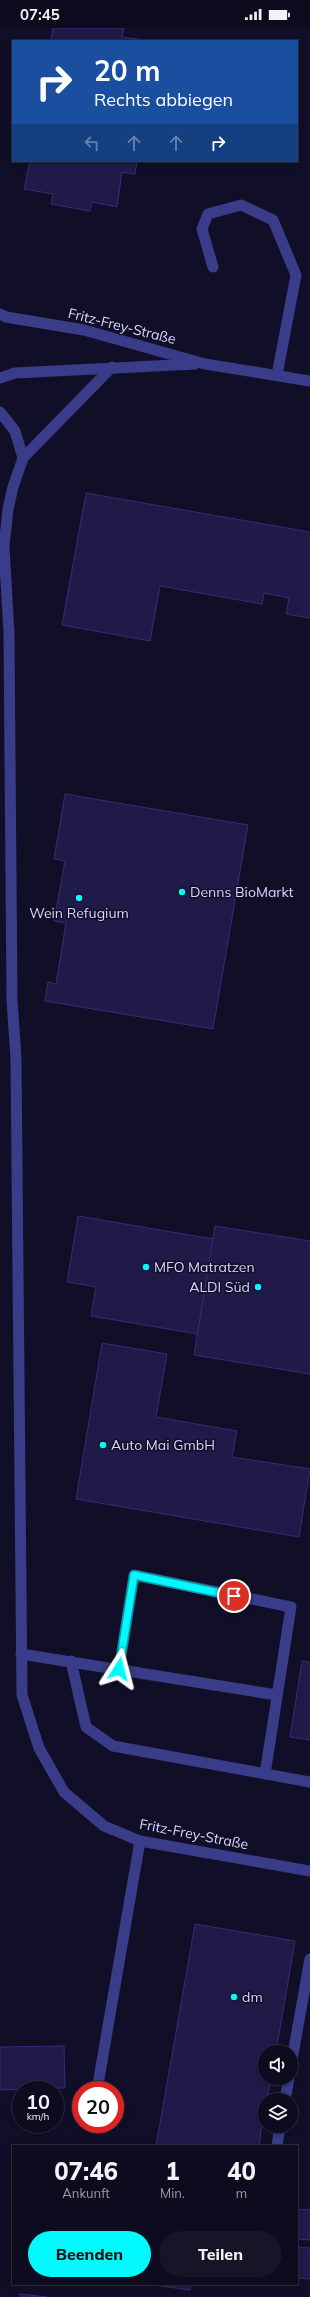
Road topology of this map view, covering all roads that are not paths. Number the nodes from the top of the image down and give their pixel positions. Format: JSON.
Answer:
{"nodes":[{"id":1,"x":212,"y":267,"type":"dead end"},
{"id":2,"x":2,"y":317,"type":"edge"},
{"id":3,"x":205,"y":364,"type":"junction"},
{"id":4,"x":112,"y":367,"type":"junction"},
{"id":5,"x":277,"y":376,"type":"junction"},
{"id":6,"x":0,"y":378,"type":"edge"},
{"id":7,"x":310,"y":381,"type":"edge"},
{"id":8,"x":0,"y":412,"type":"edge"},
{"id":9,"x":23,"y":458,"type":"junction"},
{"id":10,"x":21,"y":1654,"type":"junction"},
{"id":11,"x":71,"y":1662,"type":"junction"},
{"id":12,"x":119,"y":1669,"type":"junction"},
{"id":13,"x":277,"y":1695,"type":"junction"},
{"id":14,"x":265,"y":1774,"type":"junction"},
{"id":15,"x":310,"y":1782,"type":"edge"},
{"id":16,"x":140,"y":1841,"type":"junction"},
{"id":17,"x":310,"y":1871,"type":"edge"},
{"id":18,"x":310,"y":1958,"type":"edge"},
{"id":19,"x":295,"y":2045,"type":"edge"},
{"id":20,"x":99,"y":2081,"type":"edge"},
{"id":21,"x":279,"y":2133,"type":"edge"},
{"id":22,"x":277,"y":2145,"type":"edge"}],
"edges":[{"from":1,"to":5,"type":"street"},
{"from":2,"to":3,"type":"street","name":"Fritz-Frey-Straße"},
{"from":3,"to":4,"type":"street","name":"Fritz-Frey-Straße"},
{"from":3,"to":5,"type":"street","name":"Fritz-Frey-Straße"},
{"from":4,"to":6,"type":"street","name":"Fritz-Frey-Straße"},
{"from":4,"to":9,"type":"street","name":"Fritz-Frey-Straße"},
{"from":5,"to":7,"type":"street","name":"Fritz-Frey-Straße"},
{"from":8,"to":9,"type":"street"},
{"from":9,"to":10,"type":"street","name":"Fritz-Frey-Straße"},
{"from":10,"to":11,"type":"street"},
{"from":10,"to":16,"type":"street","name":"Fritz-Frey-Straße"},
{"from":11,"to":12,"type":"street"},
{"from":11,"to":14,"type":"street"},
{"from":12,"to":13,"type":"street"},
{"from":12,"to":13,"type":"street"},
{"from":13,"to":14,"type":"street"},
{"from":14,"to":15,"type":"street"},
{"from":16,"to":17,"type":"street","name":"Fritz-Frey-Straße"},
{"from":16,"to":20,"type":"street"},
{"from":18,"to":19,"type":"street"},
{"from":21,"to":22,"type":"street"}]}
